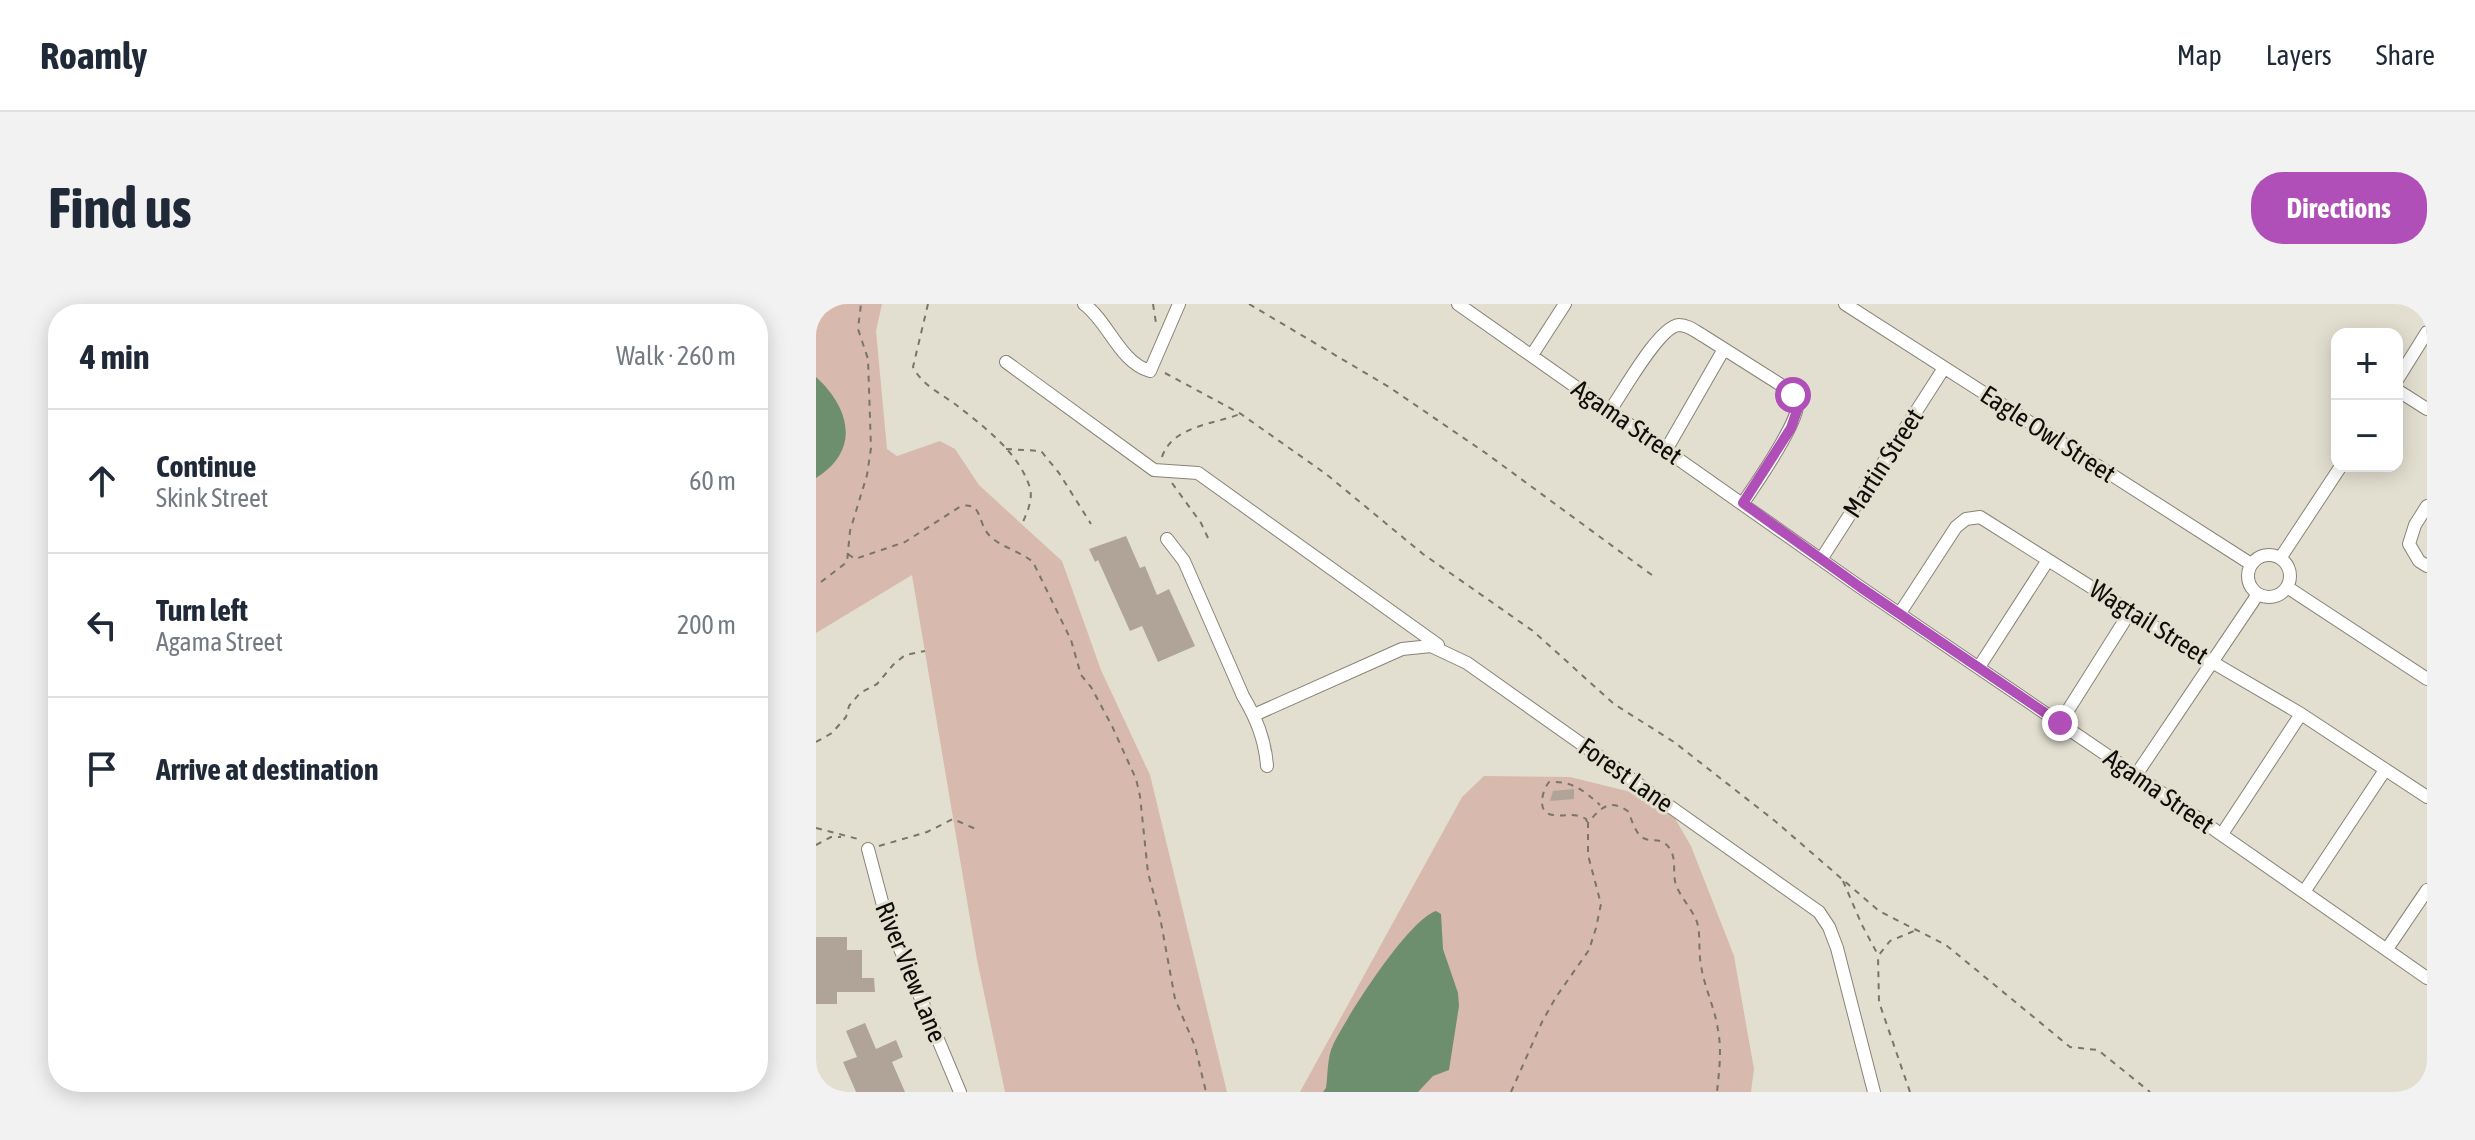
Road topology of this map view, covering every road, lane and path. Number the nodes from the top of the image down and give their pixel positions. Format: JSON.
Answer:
{"nodes":[{"id":1,"x":861,"y":304,"type":"edge"},
{"id":2,"x":928,"y":304,"type":"edge"},
{"id":3,"x":1084,"y":304,"type":"edge"},
{"id":4,"x":1179,"y":304,"type":"edge"},
{"id":5,"x":1249,"y":304,"type":"edge"},
{"id":6,"x":1458,"y":304,"type":"edge"},
{"id":7,"x":1565,"y":304,"type":"edge"},
{"id":8,"x":1845,"y":304,"type":"edge"},
{"id":9,"x":2427,"y":332,"type":"edge"},
{"id":10,"x":1724,"y":349,"type":"junction"},
{"id":11,"x":1532,"y":355,"type":"junction"},
{"id":12,"x":1006,"y":362,"type":"dead end"},
{"id":13,"x":1153,"y":367,"type":"junction"},
{"id":14,"x":1944,"y":368,"type":"junction"},
{"id":15,"x":2403,"y":370,"type":"edge"},
{"id":16,"x":2403,"y":394,"type":"edge"},
{"id":17,"x":2427,"y":409,"type":"edge"},
{"id":18,"x":1609,"y":412,"type":"junction"},
{"id":19,"x":1005,"y":449,"type":"junction"},
{"id":20,"x":1666,"y":450,"type":"junction"},
{"id":21,"x":2337,"y":472,"type":"edge"},
{"id":22,"x":1743,"y":503,"type":"junction"},
{"id":23,"x":2427,"y":506,"type":"edge"},
{"id":24,"x":1022,"y":524,"type":"dead end"},
{"id":25,"x":1091,"y":524,"type":"dead end"},
{"id":26,"x":1167,"y":539,"type":"dead end"},
{"id":27,"x":848,"y":554,"type":"junction"},
{"id":28,"x":2281,"y":557,"type":"junction"},
{"id":29,"x":1822,"y":558,"type":"junction"},
{"id":30,"x":2048,"y":560,"type":"junction"},
{"id":31,"x":2251,"y":564,"type":"junction"},
{"id":32,"x":2427,"y":566,"type":"edge"},
{"id":33,"x":1656,"y":578,"type":"dead end"},
{"id":34,"x":821,"y":582,"type":"dead end"},
{"id":35,"x":2287,"y":587,"type":"junction"},
{"id":36,"x":2258,"y":594,"type":"junction"},
{"id":37,"x":2130,"y":612,"type":"junction"},
{"id":38,"x":1900,"y":613,"type":"junction"},
{"id":39,"x":925,"y":651,"type":"dead end"},
{"id":40,"x":1447,"y":652,"type":"junction"},
{"id":41,"x":2212,"y":661,"type":"junction"},
{"id":42,"x":1979,"y":667,"type":"junction"},
{"id":43,"x":2426,"y":675,"type":"edge"},
{"id":44,"x":2301,"y":714,"type":"junction"},
{"id":45,"x":1254,"y":715,"type":"junction"},
{"id":46,"x":2060,"y":723,"type":"junction"},
{"id":47,"x":816,"y":742,"type":"edge"},
{"id":48,"x":1267,"y":766,"type":"dead end"},
{"id":49,"x":2385,"y":770,"type":"junction"},
{"id":50,"x":2136,"y":775,"type":"junction"},
{"id":51,"x":2427,"y":797,"type":"edge"},
{"id":52,"x":1602,"y":806,"type":"junction"},
{"id":53,"x":1588,"y":823,"type":"junction"},
{"id":54,"x":816,"y":828,"type":"edge"},
{"id":55,"x":978,"y":830,"type":"dead end"},
{"id":56,"x":2222,"y":834,"type":"junction"},
{"id":57,"x":846,"y":837,"type":"junction"},
{"id":58,"x":816,"y":845,"type":"edge"},
{"id":59,"x":868,"y":849,"type":"junction"},
{"id":60,"x":1843,"y":881,"type":"junction"},
{"id":61,"x":2427,"y":890,"type":"edge"},
{"id":62,"x":2304,"y":892,"type":"junction"},
{"id":63,"x":1916,"y":931,"type":"junction"},
{"id":64,"x":2387,"y":949,"type":"junction"},
{"id":65,"x":1878,"y":956,"type":"junction"},
{"id":66,"x":2427,"y":978,"type":"edge"},
{"id":67,"x":960,"y":1092,"type":"edge"},
{"id":68,"x":1206,"y":1092,"type":"edge"},
{"id":69,"x":1511,"y":1092,"type":"edge"},
{"id":70,"x":1717,"y":1092,"type":"edge"},
{"id":71,"x":1874,"y":1092,"type":"edge"},
{"id":72,"x":1910,"y":1092,"type":"edge"},
{"id":73,"x":2150,"y":1092,"type":"edge"}],
"edges":[{"from":1,"to":27,"type":"path"},
{"from":2,"to":19,"type":"path"},
{"from":3,"to":13,"type":"street"},
{"from":4,"to":13,"type":"street"},
{"from":5,"to":33,"type":"path"},
{"from":6,"to":11,"type":"street","name":"Agama Street"},
{"from":7,"to":11,"type":"street"},
{"from":8,"to":14,"type":"street","name":"Eagle Owl Street"},
{"from":9,"to":15,"type":"street"},
{"from":10,"to":18,"type":"street"},
{"from":10,"to":20,"type":"street"},
{"from":10,"to":22,"type":"street"},
{"from":11,"to":18,"type":"street","name":"Agama Street"},
{"from":12,"to":40,"type":"street"},
{"from":13,"to":60,"type":"path"},
{"from":14,"to":29,"type":"street","name":"Martin Street"},
{"from":14,"to":31,"type":"street","name":"Eagle Owl Street"},
{"from":16,"to":17,"type":"street"},
{"from":18,"to":20,"type":"street","name":"Agama Street"},
{"from":19,"to":24,"type":"path"},
{"from":19,"to":25,"type":"path"},
{"from":20,"to":22,"type":"street","name":"Agama Street"},
{"from":21,"to":28,"type":"street"},
{"from":22,"to":29,"type":"street","name":"Agama Street"},
{"from":23,"to":32,"type":"street"},
{"from":26,"to":45,"type":"street"},
{"from":27,"to":34,"type":"path"},
{"from":27,"to":68,"type":"path"},
{"from":28,"to":31,"type":"street"},
{"from":28,"to":35,"type":"street"},
{"from":29,"to":38,"type":"street","name":"Agama Street"},
{"from":30,"to":37,"type":"street","name":"Wagtail Street"},
{"from":30,"to":38,"type":"street","name":"Wagtail Street"},
{"from":30,"to":42,"type":"street"},
{"from":31,"to":36,"type":"street"},
{"from":35,"to":36,"type":"street"},
{"from":35,"to":43,"type":"street"},
{"from":36,"to":41,"type":"street"},
{"from":37,"to":41,"type":"street","name":"Wagtail Street"},
{"from":37,"to":46,"type":"street"},
{"from":38,"to":42,"type":"street","name":"Agama Street"},
{"from":39,"to":47,"type":"path"},
{"from":40,"to":45,"type":"street","name":"Forest Lane"},
{"from":40,"to":71,"type":"street","name":"Forest Lane"},
{"from":41,"to":44,"type":"street","name":"Wagtail Street"},
{"from":41,"to":50,"type":"street"},
{"from":42,"to":46,"type":"street","name":"Agama Street"},
{"from":44,"to":49,"type":"street","name":"Wagtail Street"},
{"from":44,"to":56,"type":"street"},
{"from":45,"to":48,"type":"street"},
{"from":46,"to":50,"type":"street","name":"Agama Street"},
{"from":49,"to":51,"type":"street","name":"Wagtail Street"},
{"from":49,"to":62,"type":"street"},
{"from":50,"to":56,"type":"street","name":"Agama Street"},
{"from":52,"to":53,"type":"path"},
{"from":52,"to":53,"type":"path"},
{"from":52,"to":70,"type":"path"},
{"from":53,"to":69,"type":"path"},
{"from":54,"to":57,"type":"path"},
{"from":55,"to":59,"type":"path"},
{"from":56,"to":62,"type":"street","name":"Agama Street"},
{"from":57,"to":58,"type":"path"},
{"from":57,"to":59,"type":"path"},
{"from":59,"to":67,"type":"street","name":"River View Lane"},
{"from":60,"to":63,"type":"path"},
{"from":60,"to":65,"type":"path"},
{"from":61,"to":64,"type":"street"},
{"from":62,"to":64,"type":"street","name":"Agama Street"},
{"from":63,"to":65,"type":"path"},
{"from":63,"to":73,"type":"path"},
{"from":64,"to":66,"type":"street","name":"Agama Street"},
{"from":65,"to":72,"type":"path"}]}
